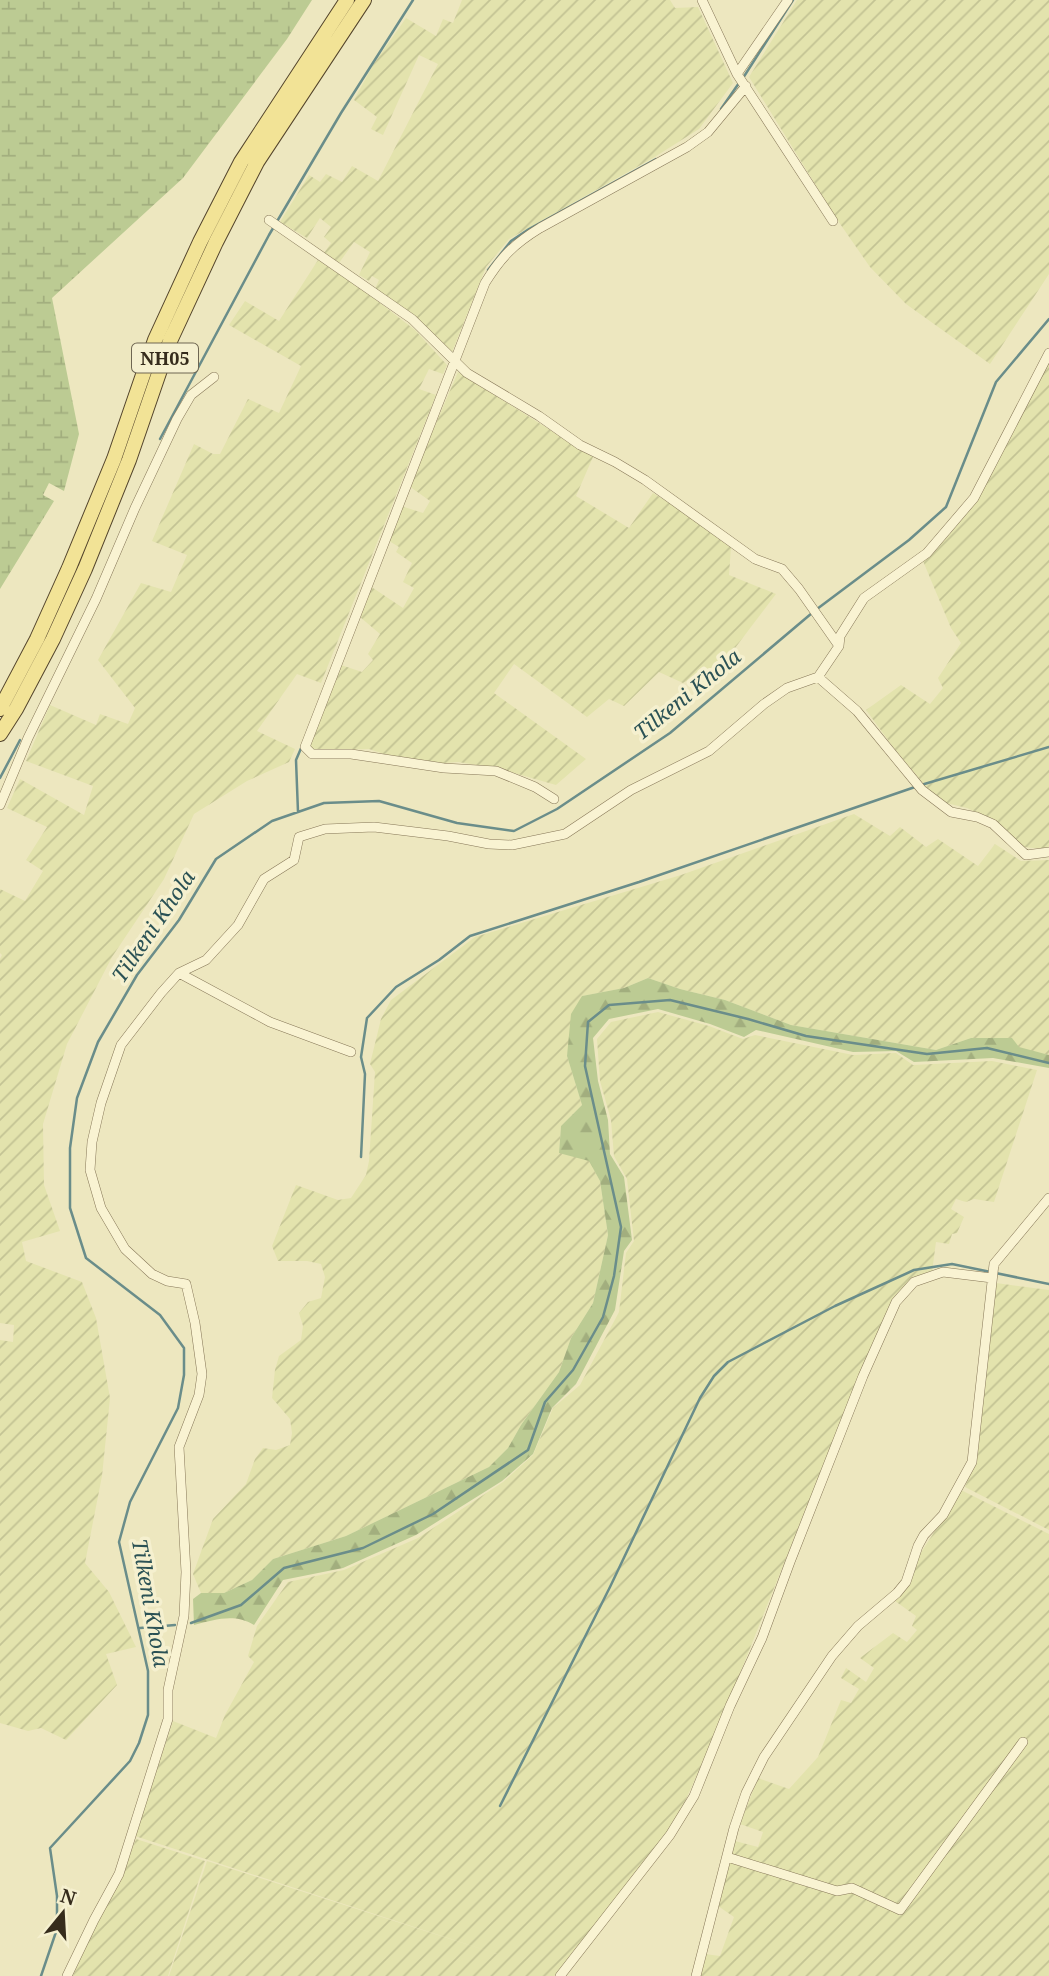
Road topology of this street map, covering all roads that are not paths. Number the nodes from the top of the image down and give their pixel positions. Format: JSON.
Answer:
{"nodes":[{"id":1,"x":347,"y":0,"type":"edge"},
{"id":2,"x":364,"y":0,"type":"edge"},
{"id":3,"x":702,"y":0,"type":"edge"},
{"id":4,"x":788,"y":0,"type":"edge"},
{"id":5,"x":742,"y":80,"type":"junction"},
{"id":6,"x":833,"y":221,"type":"dead end"},
{"id":7,"x":273,"y":223,"type":"dead end"},
{"id":8,"x":1049,"y":353,"type":"edge"},
{"id":9,"x":455,"y":363,"type":"junction"},
{"id":10,"x":214,"y":377,"type":"dead end"},
{"id":11,"x":839,"y":646,"type":"junction"},
{"id":12,"x":818,"y":677,"type":"junction"},
{"id":13,"x":0,"y":709,"type":"edge"},
{"id":14,"x":0,"y":734,"type":"edge"},
{"id":15,"x":554,"y":799,"type":"dead end"},
{"id":16,"x":0,"y":805,"type":"edge"},
{"id":17,"x":1049,"y":852,"type":"edge"},
{"id":18,"x":179,"y":973,"type":"junction"},
{"id":19,"x":351,"y":1052,"type":"dead end"},
{"id":20,"x":1049,"y":1198,"type":"edge"},
{"id":21,"x":992,"y":1278,"type":"junction"},
{"id":22,"x":1023,"y":1742,"type":"dead end"},
{"id":23,"x":727,"y":1857,"type":"junction"},
{"id":24,"x":67,"y":1976,"type":"edge"},
{"id":25,"x":559,"y":1976,"type":"edge"},
{"id":26,"x":696,"y":1976,"type":"edge"}],
"edges":[{"from":1,"to":13,"type":"main road","number":"NH05"},
{"from":2,"to":14,"type":"main road","number":"NH05"},
{"from":3,"to":5,"type":"street"},
{"from":4,"to":5,"type":"street"},
{"from":5,"to":6,"type":"street"},
{"from":5,"to":9,"type":"street"},
{"from":7,"to":9,"type":"street"},
{"from":8,"to":11,"type":"street"},
{"from":9,"to":11,"type":"street"},
{"from":9,"to":15,"type":"street"},
{"from":10,"to":16,"type":"street"},
{"from":11,"to":12,"type":"street"},
{"from":12,"to":17,"type":"street"},
{"from":12,"to":18,"type":"street"},
{"from":18,"to":19,"type":"street"},
{"from":18,"to":24,"type":"street"},
{"from":20,"to":21,"type":"street"},
{"from":21,"to":23,"type":"street"},
{"from":21,"to":25,"type":"street"},
{"from":22,"to":23,"type":"street"},
{"from":23,"to":26,"type":"street"}]}
